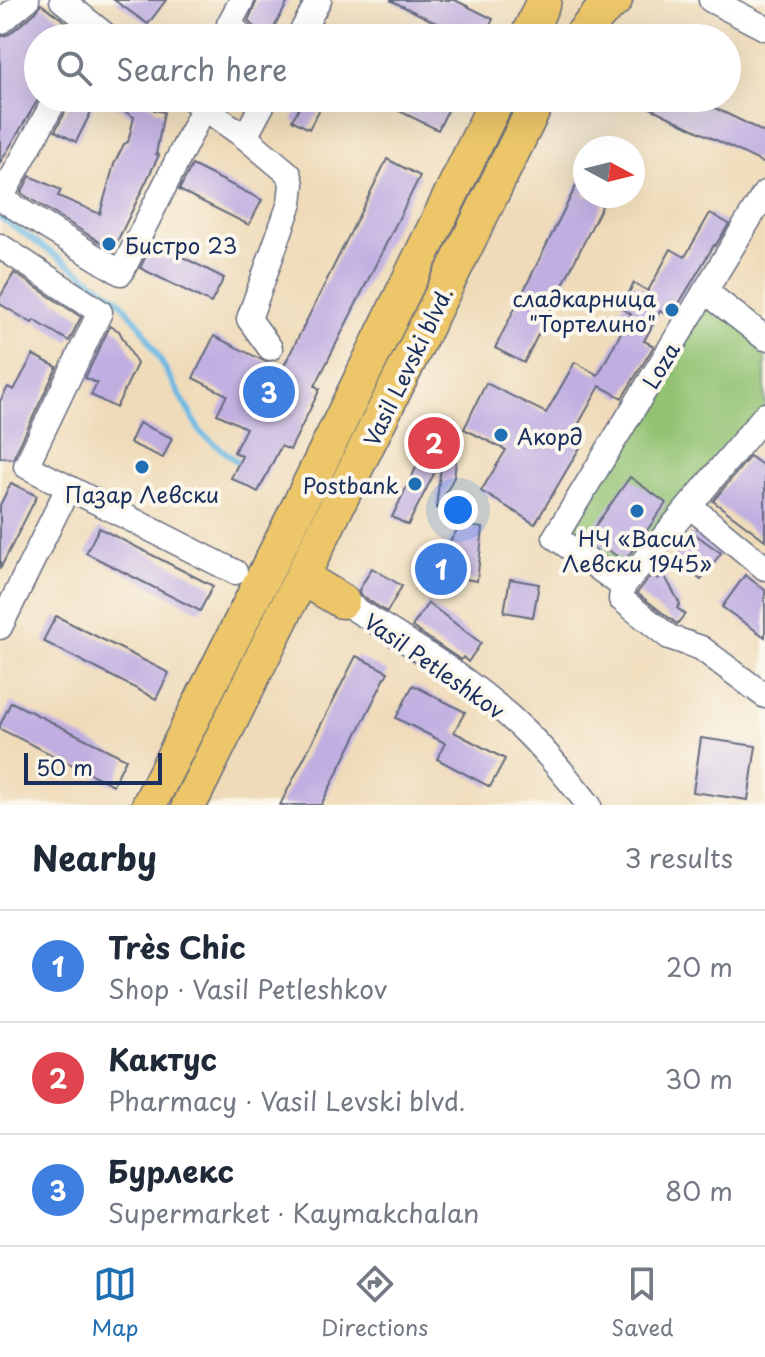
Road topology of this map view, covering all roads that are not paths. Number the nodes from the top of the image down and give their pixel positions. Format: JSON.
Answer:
{"nodes":[{"id":1,"x":27,"y":0,"type":"edge"},
{"id":2,"x":62,"y":0,"type":"edge"},
{"id":3,"x":242,"y":0,"type":"edge"},
{"id":4,"x":319,"y":0,"type":"edge"},
{"id":5,"x":544,"y":0,"type":"edge"},
{"id":6,"x":588,"y":0,"type":"edge"},
{"id":7,"x":615,"y":0,"type":"edge"},
{"id":8,"x":711,"y":0,"type":"edge"},
{"id":9,"x":0,"y":22,"type":"edge"},
{"id":10,"x":87,"y":24,"type":"edge"},
{"id":11,"x":229,"y":24,"type":"edge"},
{"id":12,"x":306,"y":24,"type":"edge"},
{"id":13,"x":533,"y":24,"type":"edge"},
{"id":14,"x":577,"y":24,"type":"edge"},
{"id":15,"x":591,"y":24,"type":"edge"},
{"id":16,"x":765,"y":28,"type":"edge"},
{"id":17,"x":48,"y":112,"type":"edge"},
{"id":18,"x":193,"y":112,"type":"edge"},
{"id":19,"x":211,"y":112,"type":"edge"},
{"id":20,"x":258,"y":112,"type":"edge"},
{"id":21,"x":491,"y":112,"type":"edge"},
{"id":22,"x":532,"y":112,"type":"edge"},
{"id":23,"x":245,"y":137,"type":"junction"},
{"id":24,"x":765,"y":193,"type":"edge"},
{"id":25,"x":0,"y":198,"type":"edge"},
{"id":26,"x":2,"y":252,"type":"edge"},
{"id":27,"x":705,"y":291,"type":"junction"},
{"id":28,"x":765,"y":338,"type":"edge"},
{"id":29,"x":270,"y":348,"type":"dead end"},
{"id":30,"x":765,"y":415,"type":"edge"},
{"id":31,"x":68,"y":488,"type":"junction"},
{"id":32,"x":690,"y":506,"type":"junction"},
{"id":33,"x":765,"y":568,"type":"edge"},
{"id":34,"x":247,"y":578,"type":"junction"},
{"id":35,"x":303,"y":578,"type":"junction"},
{"id":36,"x":623,"y":586,"type":"junction"},
{"id":37,"x":342,"y":601,"type":"joint"},
{"id":38,"x":0,"y":627,"type":"edge"},
{"id":39,"x":765,"y":696,"type":"edge"},
{"id":40,"x":149,"y":805,"type":"edge"},
{"id":41,"x":189,"y":805,"type":"edge"},
{"id":42,"x":589,"y":805,"type":"edge"}],
"edges":[{"from":1,"to":9,"type":"street"},
{"from":2,"to":10,"type":"street"},
{"from":3,"to":11,"type":"street"},
{"from":4,"to":12,"type":"street"},
{"from":5,"to":13,"type":"highway"},
{"from":6,"to":14,"type":"highway"},
{"from":7,"to":15,"type":"highway"},
{"from":8,"to":16,"type":"street"},
{"from":17,"to":25,"type":"street"},
{"from":18,"to":25,"type":"street"},
{"from":19,"to":23,"type":"street"},
{"from":20,"to":23,"type":"street"},
{"from":21,"to":34,"type":"highway","name":"Vasil Levski blvd."},
{"from":22,"to":35,"type":"highway","name":"Vasil Levski blvd."},
{"from":23,"to":29,"type":"street"},
{"from":24,"to":27,"type":"street","name":"Loza"},
{"from":26,"to":31,"type":"street"},
{"from":27,"to":28,"type":"street"},
{"from":27,"to":36,"type":"street","name":"Loza"},
{"from":30,"to":32,"type":"street"},
{"from":31,"to":34,"type":"street"},
{"from":31,"to":38,"type":"street"},
{"from":32,"to":33,"type":"street"},
{"from":32,"to":36,"type":"street"},
{"from":34,"to":40,"type":"highway","name":"Vasil Levski blvd."},
{"from":35,"to":37,"type":"highway"},
{"from":35,"to":41,"type":"highway","name":"Vasil Levski blvd."},
{"from":36,"to":39,"type":"street"},
{"from":37,"to":42,"type":"street","name":"Vasil Petleshkov"}]}
